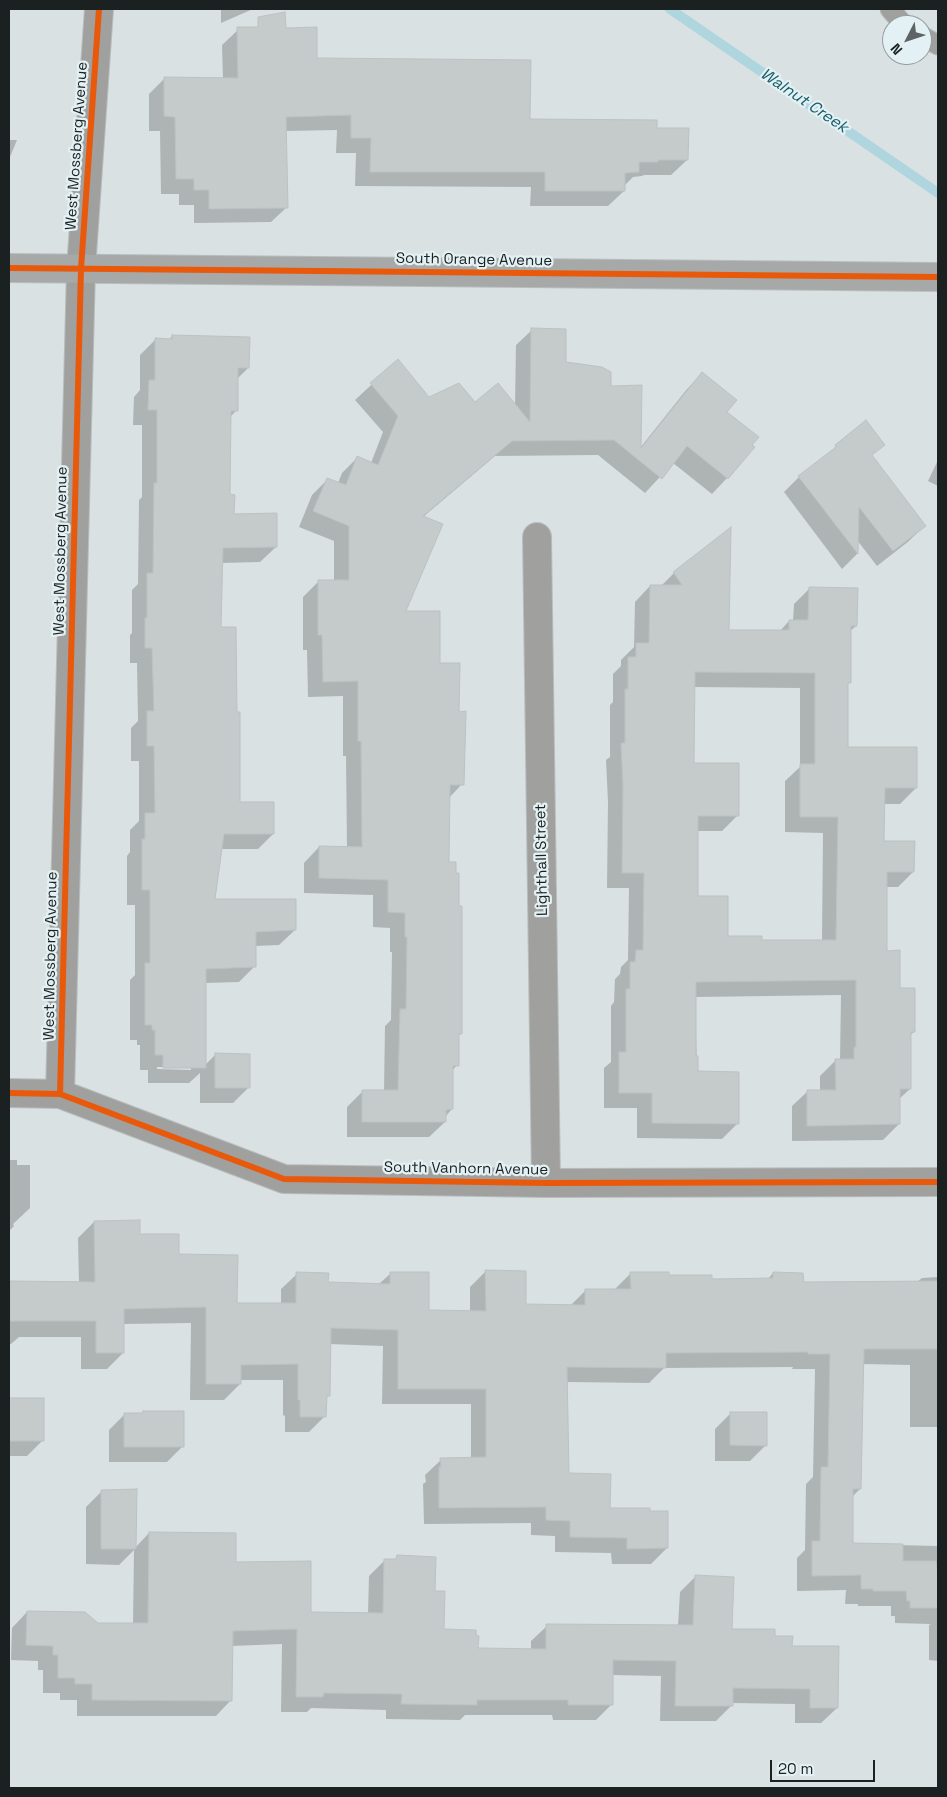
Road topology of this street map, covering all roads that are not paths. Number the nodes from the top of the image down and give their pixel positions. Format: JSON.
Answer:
{"nodes":[{"id":1,"x":99,"y":9,"type":"edge"},
{"id":2,"x":9,"y":268,"type":"edge"},
{"id":3,"x":81,"y":269,"type":"junction"},
{"id":4,"x":938,"y":277,"type":"edge"},
{"id":5,"x":537,"y":537,"type":"dead end"},
{"id":6,"x":9,"y":1093,"type":"edge"},
{"id":7,"x":60,"y":1094,"type":"junction"},
{"id":8,"x":938,"y":1182,"type":"edge"},
{"id":9,"x":546,"y":1183,"type":"junction"}],
"edges":[{"from":1,"to":3,"type":"street","name":"West Mossberg Avenue"},
{"from":2,"to":3,"type":"street","name":"South Orange Avenue"},
{"from":3,"to":4,"type":"street","name":"South Orange Avenue"},
{"from":3,"to":7,"type":"street","name":"West Mossberg Avenue"},
{"from":5,"to":9,"type":"street","name":"Lighthall Street"},
{"from":6,"to":7,"type":"street","name":"South Vanhorn Avenue"},
{"from":7,"to":9,"type":"street","name":"South Vanhorn Avenue"},
{"from":8,"to":9,"type":"street","name":"South Vanhorn Avenue"}]}
